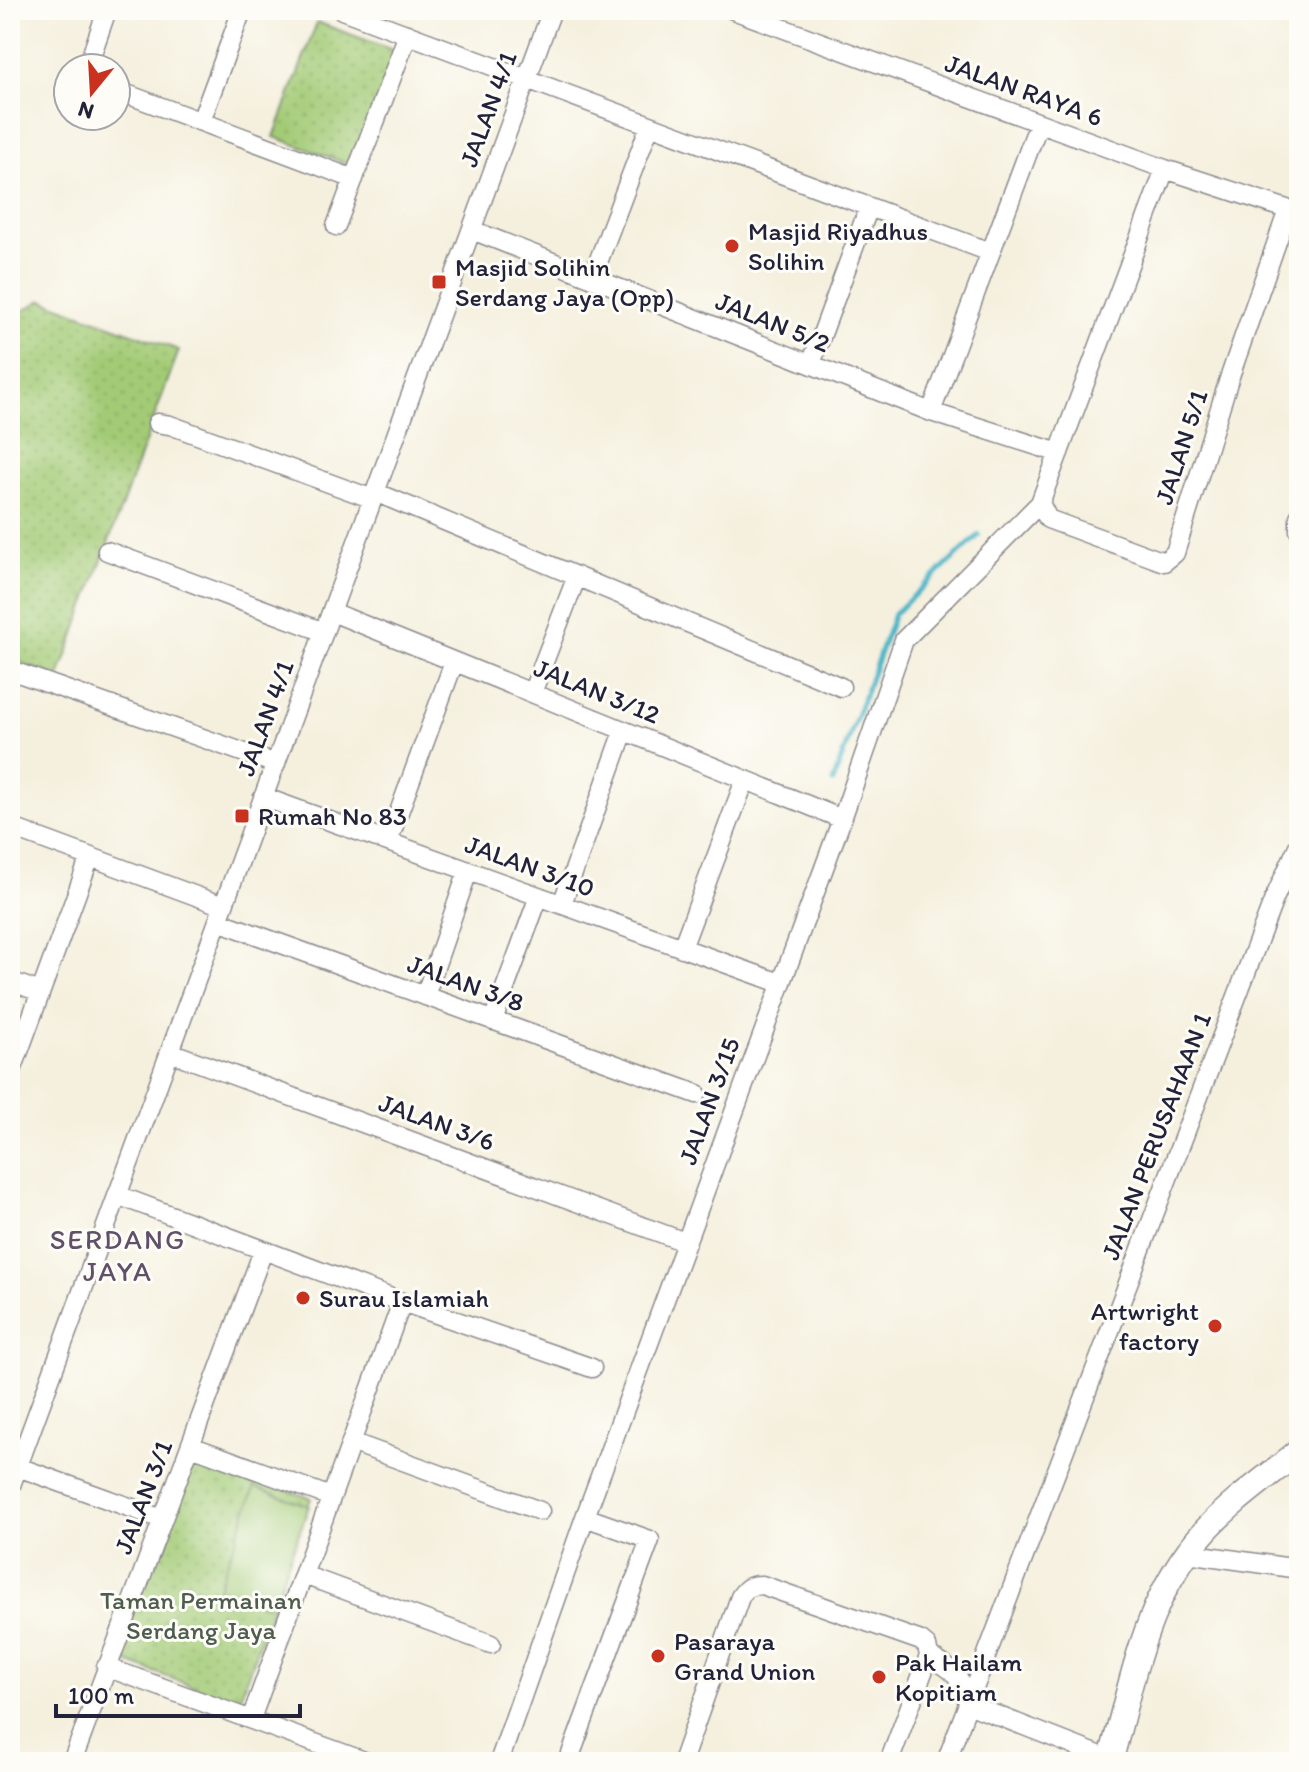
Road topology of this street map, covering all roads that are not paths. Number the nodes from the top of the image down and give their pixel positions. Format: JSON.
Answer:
{"nodes":[{"id":1,"x":107,"y":10,"type":"edge"},
{"id":2,"x":242,"y":10,"type":"edge"},
{"id":3,"x":342,"y":10,"type":"edge"},
{"id":4,"x":552,"y":10,"type":"edge"},
{"id":5,"x":733,"y":10,"type":"edge"},
{"id":6,"x":408,"y":34,"type":"junction"},
{"id":7,"x":93,"y":52,"type":"edge"},
{"id":8,"x":527,"y":79,"type":"junction"},
{"id":9,"x":132,"y":96,"type":"edge"},
{"id":10,"x":201,"y":121,"type":"junction"},
{"id":11,"x":1039,"y":123,"type":"junction"},
{"id":12,"x":650,"y":125,"type":"junction"},
{"id":13,"x":1165,"y":169,"type":"junction"},
{"id":14,"x":354,"y":179,"type":"junction"},
{"id":15,"x":869,"y":207,"type":"junction"},
{"id":16,"x":1294,"y":212,"type":"edge"},
{"id":17,"x":336,"y":226,"type":"dead end"},
{"id":18,"x":472,"y":230,"type":"junction"},
{"id":19,"x":990,"y":252,"type":"junction"},
{"id":20,"x":592,"y":278,"type":"junction"},
{"id":21,"x":811,"y":364,"type":"junction"},
{"id":22,"x":931,"y":412,"type":"junction"},
{"id":23,"x":157,"y":423,"type":"dead end"},
{"id":24,"x":1059,"y":453,"type":"junction"},
{"id":25,"x":374,"y":496,"type":"junction"},
{"id":26,"x":1040,"y":503,"type":"junction"},
{"id":27,"x":1299,"y":517,"type":"edge"},
{"id":28,"x":1299,"y":531,"type":"edge"},
{"id":29,"x":107,"y":551,"type":"dead end"},
{"id":30,"x":577,"y":576,"type":"junction"},
{"id":31,"x":332,"y":612,"type":"junction"},
{"id":32,"x":324,"y":632,"type":"junction"},
{"id":33,"x":454,"y":662,"type":"junction"},
{"id":34,"x":10,"y":670,"type":"edge"},
{"id":35,"x":841,"y":687,"type":"dead end"},
{"id":36,"x":532,"y":693,"type":"junction"},
{"id":37,"x":624,"y":731,"type":"junction"},
{"id":38,"x":276,"y":764,"type":"junction"},
{"id":39,"x":745,"y":780,"type":"junction"},
{"id":40,"x":263,"y":797,"type":"junction"},
{"id":41,"x":842,"y":819,"type":"junction"},
{"id":42,"x":10,"y":827,"type":"edge"},
{"id":43,"x":388,"y":842,"type":"junction"},
{"id":44,"x":1299,"y":844,"type":"edge"},
{"id":45,"x":90,"y":857,"type":"junction"},
{"id":46,"x":468,"y":871,"type":"junction"},
{"id":47,"x":539,"y":896,"type":"junction"},
{"id":48,"x":562,"y":904,"type":"junction"},
{"id":49,"x":221,"y":914,"type":"junction"},
{"id":50,"x":682,"y":948,"type":"junction"},
{"id":51,"x":10,"y":981,"type":"edge"},
{"id":52,"x":780,"y":983,"type":"junction"},
{"id":53,"x":40,"y":992,"type":"junction"},
{"id":54,"x":425,"y":996,"type":"junction"},
{"id":55,"x":493,"y":1021,"type":"junction"},
{"id":56,"x":170,"y":1052,"type":"junction"},
{"id":57,"x":10,"y":1076,"type":"edge"},
{"id":58,"x":697,"y":1094,"type":"dead end"},
{"id":59,"x":117,"y":1195,"type":"junction"},
{"id":60,"x":685,"y":1242,"type":"junction"},
{"id":61,"x":263,"y":1251,"type":"junction"},
{"id":62,"x":402,"y":1302,"type":"junction"},
{"id":63,"x":592,"y":1368,"type":"dead end"},
{"id":64,"x":351,"y":1442,"type":"junction"},
{"id":65,"x":191,"y":1446,"type":"junction"},
{"id":66,"x":1299,"y":1451,"type":"edge"},
{"id":67,"x":18,"y":1467,"type":"junction"},
{"id":68,"x":10,"y":1488,"type":"edge"},
{"id":69,"x":331,"y":1497,"type":"junction"},
{"id":70,"x":540,"y":1511,"type":"dead end"},
{"id":71,"x":585,"y":1517,"type":"junction"},
{"id":72,"x":162,"y":1519,"type":"junction"},
{"id":73,"x":1187,"y":1553,"type":"junction"},
{"id":74,"x":1299,"y":1569,"type":"edge"},
{"id":75,"x":304,"y":1575,"type":"junction"},
{"id":76,"x":491,"y":1644,"type":"dead end"},
{"id":77,"x":929,"y":1656,"type":"junction"},
{"id":78,"x":106,"y":1667,"type":"junction"},
{"id":79,"x":968,"y":1704,"type":"junction"},
{"id":80,"x":251,"y":1719,"type":"junction"},
{"id":81,"x":1111,"y":1761,"type":"edge"},
{"id":82,"x":72,"y":1762,"type":"edge"},
{"id":83,"x":367,"y":1762,"type":"edge"},
{"id":84,"x":499,"y":1762,"type":"edge"},
{"id":85,"x":568,"y":1762,"type":"edge"},
{"id":86,"x":682,"y":1762,"type":"edge"},
{"id":87,"x":889,"y":1762,"type":"edge"},
{"id":88,"x":946,"y":1762,"type":"edge"}],
"edges":[{"from":1,"to":7,"type":"street"},
{"from":2,"to":10,"type":"street"},
{"from":3,"to":6,"type":"street"},
{"from":4,"to":8,"type":"street","name":"JALAN 4/1"},
{"from":5,"to":11,"type":"street","name":"JALAN RAYA 6"},
{"from":6,"to":8,"type":"street"},
{"from":6,"to":14,"type":"street"},
{"from":8,"to":12,"type":"street"},
{"from":8,"to":18,"type":"street","name":"JALAN 4/1"},
{"from":9,"to":10,"type":"street"},
{"from":10,"to":14,"type":"street"},
{"from":11,"to":13,"type":"street","name":"JALAN RAYA 6"},
{"from":11,"to":19,"type":"street"},
{"from":12,"to":15,"type":"street"},
{"from":12,"to":20,"type":"street"},
{"from":13,"to":16,"type":"street","name":"JALAN RAYA 6"},
{"from":13,"to":24,"type":"street"},
{"from":14,"to":17,"type":"street"},
{"from":15,"to":19,"type":"street"},
{"from":15,"to":21,"type":"street"},
{"from":16,"to":26,"type":"street","name":"JALAN 5/1"},
{"from":18,"to":20,"type":"street","name":"JALAN 5/2"},
{"from":18,"to":25,"type":"street","name":"JALAN 4/1"},
{"from":19,"to":22,"type":"street"},
{"from":20,"to":21,"type":"street","name":"JALAN 5/2"},
{"from":21,"to":22,"type":"street","name":"JALAN 5/2"},
{"from":22,"to":24,"type":"street","name":"JALAN 5/2"},
{"from":23,"to":25,"type":"street"},
{"from":24,"to":26,"type":"street"},
{"from":25,"to":30,"type":"street"},
{"from":25,"to":31,"type":"street","name":"JALAN 4/1"},
{"from":26,"to":41,"type":"street","name":"JALAN 3/15"},
{"from":27,"to":28,"type":"street"},
{"from":29,"to":32,"type":"street"},
{"from":30,"to":35,"type":"street"},
{"from":30,"to":36,"type":"street"},
{"from":31,"to":32,"type":"street","name":"JALAN 4/1"},
{"from":31,"to":33,"type":"street","name":"JALAN 3/12"},
{"from":32,"to":38,"type":"street","name":"JALAN 4/1"},
{"from":33,"to":36,"type":"street","name":"JALAN 3/12"},
{"from":33,"to":43,"type":"street"},
{"from":34,"to":38,"type":"street"},
{"from":36,"to":37,"type":"street","name":"JALAN 3/12"},
{"from":37,"to":39,"type":"street","name":"JALAN 3/12"},
{"from":37,"to":48,"type":"street"},
{"from":38,"to":40,"type":"street","name":"JALAN 4/1"},
{"from":39,"to":41,"type":"street","name":"JALAN 3/12"},
{"from":39,"to":50,"type":"street"},
{"from":40,"to":43,"type":"street","name":"JALAN 3/10"},
{"from":40,"to":49,"type":"street","name":"JALAN 4/1"},
{"from":41,"to":52,"type":"street","name":"JALAN 3/15"},
{"from":42,"to":45,"type":"street","name":"JALAN 3/8"},
{"from":43,"to":46,"type":"street","name":"JALAN 3/10"},
{"from":44,"to":79,"type":"street","name":"JALAN PERUSAHAAN 1"},
{"from":45,"to":49,"type":"street","name":"JALAN 3/8"},
{"from":45,"to":53,"type":"street"},
{"from":46,"to":47,"type":"street","name":"JALAN 3/10"},
{"from":46,"to":54,"type":"street"},
{"from":47,"to":48,"type":"street","name":"JALAN 3/10"},
{"from":47,"to":55,"type":"street"},
{"from":48,"to":50,"type":"street","name":"JALAN 3/10"},
{"from":49,"to":54,"type":"street","name":"JALAN 3/8"},
{"from":49,"to":56,"type":"street","name":"JALAN 4/1"},
{"from":50,"to":52,"type":"street","name":"JALAN 3/10"},
{"from":51,"to":53,"type":"street"},
{"from":52,"to":60,"type":"street","name":"JALAN 3/15"},
{"from":53,"to":57,"type":"street"},
{"from":54,"to":55,"type":"street","name":"JALAN 3/8"},
{"from":55,"to":58,"type":"street","name":"JALAN 3/8"},
{"from":56,"to":59,"type":"street","name":"JALAN 4/1"},
{"from":56,"to":60,"type":"street","name":"JALAN 3/6"},
{"from":59,"to":61,"type":"street"},
{"from":59,"to":67,"type":"street","name":"JALAN 4/1"},
{"from":60,"to":71,"type":"street","name":"JALAN 3/15"},
{"from":61,"to":62,"type":"street"},
{"from":61,"to":65,"type":"street","name":"JALAN 3/1"},
{"from":62,"to":63,"type":"street"},
{"from":62,"to":64,"type":"street"},
{"from":64,"to":69,"type":"street"},
{"from":64,"to":70,"type":"street"},
{"from":65,"to":69,"type":"street"},
{"from":65,"to":72,"type":"street","name":"JALAN 3/1"},
{"from":66,"to":73,"type":"main road"},
{"from":67,"to":68,"type":"street","name":"JALAN 4/1"},
{"from":67,"to":72,"type":"street"},
{"from":69,"to":75,"type":"street"},
{"from":71,"to":84,"type":"street","name":"JALAN 3/15"},
{"from":71,"to":85,"type":"street"},
{"from":72,"to":78,"type":"street","name":"JALAN 3/1"},
{"from":73,"to":74,"type":"street"},
{"from":73,"to":81,"type":"main road"},
{"from":75,"to":76,"type":"street"},
{"from":75,"to":80,"type":"street"},
{"from":77,"to":79,"type":"street"},
{"from":77,"to":86,"type":"street"},
{"from":77,"to":87,"type":"street"},
{"from":78,"to":80,"type":"street"},
{"from":78,"to":82,"type":"street","name":"JALAN 3/1"},
{"from":79,"to":81,"type":"street"},
{"from":79,"to":88,"type":"street","name":"JALAN PERUSAHAAN 1"},
{"from":80,"to":83,"type":"street"}]}
